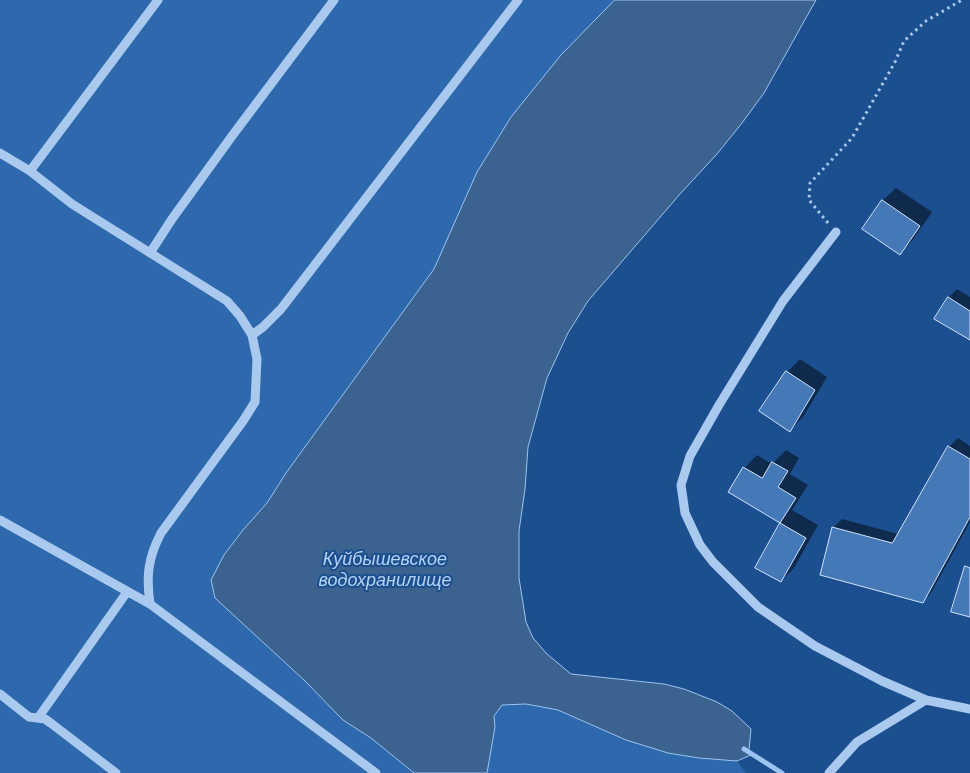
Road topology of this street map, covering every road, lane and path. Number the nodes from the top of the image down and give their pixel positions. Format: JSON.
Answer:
{"nodes":[{"id":1,"x":158,"y":0,"type":"edge"},
{"id":2,"x":334,"y":0,"type":"edge"},
{"id":3,"x":518,"y":0,"type":"edge"},
{"id":4,"x":962,"y":0,"type":"edge"},
{"id":5,"x":0,"y":153,"type":"edge"},
{"id":6,"x":30,"y":172,"type":"junction"},
{"id":7,"x":836,"y":232,"type":"joint"},
{"id":8,"x":150,"y":253,"type":"junction"},
{"id":9,"x":252,"y":335,"type":"junction"},
{"id":10,"x":0,"y":520,"type":"edge"},
{"id":11,"x":128,"y":592,"type":"junction"},
{"id":12,"x":150,"y":604,"type":"junction"},
{"id":13,"x":0,"y":694,"type":"edge"},
{"id":14,"x":926,"y":700,"type":"junction"},
{"id":15,"x":970,"y":709,"type":"edge"},
{"id":16,"x":38,"y":718,"type":"junction"},
{"id":17,"x":116,"y":773,"type":"edge"},
{"id":18,"x":376,"y":773,"type":"edge"},
{"id":19,"x":829,"y":773,"type":"edge"}],
"edges":[{"from":1,"to":6,"type":"street"},
{"from":2,"to":8,"type":"street"},
{"from":3,"to":9,"type":"street"},
{"from":4,"to":7,"type":"path"},
{"from":5,"to":6,"type":"street"},
{"from":6,"to":8,"type":"street"},
{"from":7,"to":14,"type":"street"},
{"from":8,"to":9,"type":"street"},
{"from":9,"to":12,"type":"street"},
{"from":10,"to":11,"type":"street"},
{"from":11,"to":12,"type":"street"},
{"from":11,"to":16,"type":"street"},
{"from":12,"to":18,"type":"street"},
{"from":13,"to":16,"type":"street"},
{"from":14,"to":15,"type":"street"},
{"from":14,"to":19,"type":"street"},
{"from":16,"to":17,"type":"street"}]}
